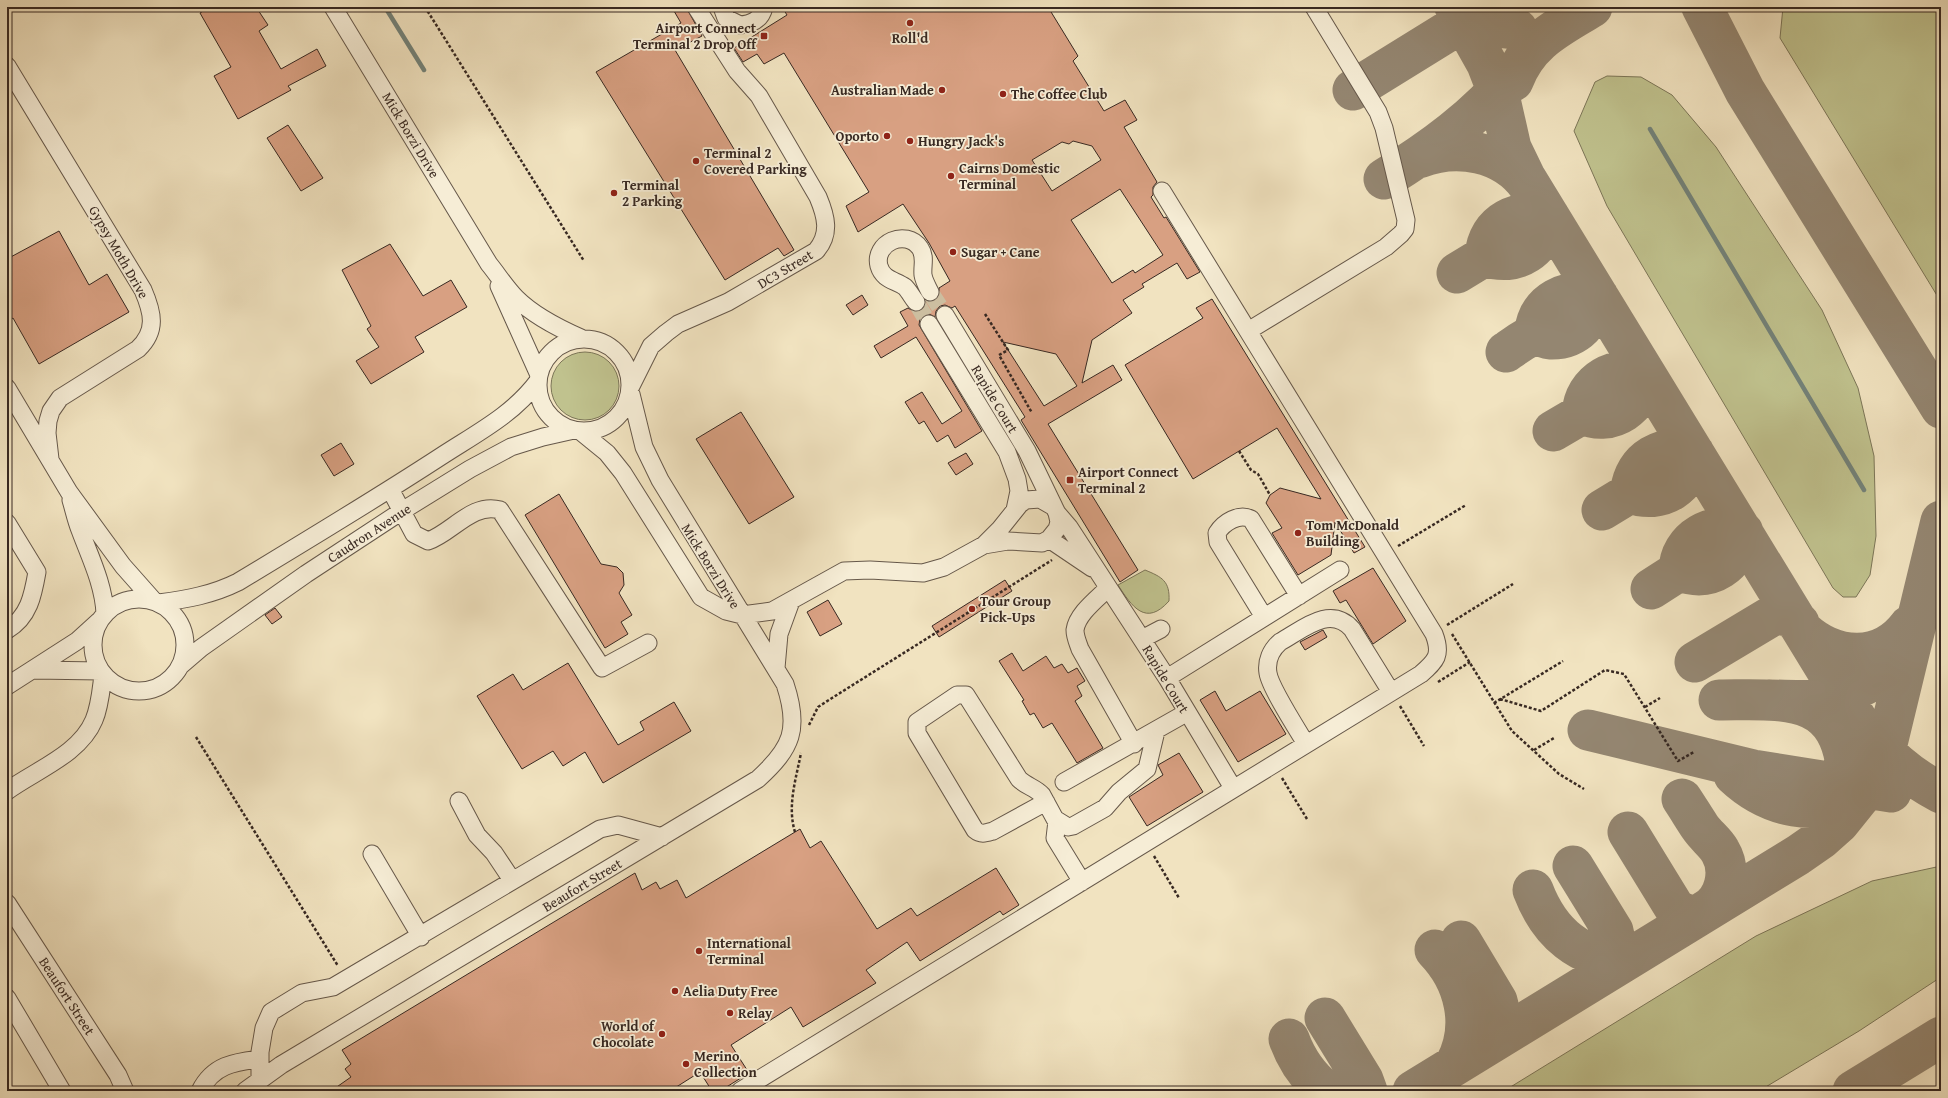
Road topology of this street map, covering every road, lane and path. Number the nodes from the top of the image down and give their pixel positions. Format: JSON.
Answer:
{"nodes":[{"id":1,"x":332,"y":7,"type":"edge"},
{"id":2,"x":425,"y":7,"type":"edge"},
{"id":3,"x":696,"y":7,"type":"edge"},
{"id":4,"x":722,"y":7,"type":"edge"},
{"id":5,"x":764,"y":7,"type":"edge"},
{"id":6,"x":1314,"y":7,"type":"edge"},
{"id":7,"x":7,"y":66,"type":"edge"},
{"id":8,"x":1162,"y":191,"type":"dead end"},
{"id":9,"x":584,"y":261,"type":"dead end"},
{"id":10,"x":489,"y":264,"type":"junction"},
{"id":11,"x":930,"y":292,"type":"tunnel mouth"},
{"id":12,"x":916,"y":302,"type":"tunnel mouth"},
{"id":13,"x":985,"y":314,"type":"dead end"},
{"id":14,"x":944,"y":315,"type":"tunnel mouth"},
{"id":15,"x":929,"y":324,"type":"tunnel mouth"},
{"id":16,"x":1248,"y":331,"type":"junction"},
{"id":17,"x":581,"y":338,"type":"junction"},
{"id":18,"x":538,"y":378,"type":"junction"},
{"id":19,"x":7,"y":388,"type":"edge"},
{"id":20,"x":631,"y":390,"type":"junction"},
{"id":21,"x":1032,"y":413,"type":"dead end"},
{"id":22,"x":577,"y":431,"type":"junction"},
{"id":23,"x":1239,"y":452,"type":"dead end"},
{"id":24,"x":50,"y":459,"type":"junction"},
{"id":25,"x":390,"y":489,"type":"junction"},
{"id":26,"x":69,"y":492,"type":"junction"},
{"id":27,"x":1270,"y":494,"type":"dead end"},
{"id":28,"x":1466,"y":505,"type":"dead end"},
{"id":29,"x":1015,"y":510,"type":"junction"},
{"id":30,"x":1056,"y":510,"type":"junction"},
{"id":31,"x":402,"y":511,"type":"junction"},
{"id":32,"x":7,"y":523,"type":"edge"},
{"id":33,"x":1049,"y":539,"type":"junction"},
{"id":34,"x":984,"y":545,"type":"junction"},
{"id":35,"x":1066,"y":550,"type":"junction"},
{"id":36,"x":1385,"y":554,"type":"junction"},
{"id":37,"x":1340,"y":570,"type":"dead end"},
{"id":38,"x":1097,"y":572,"type":"junction"},
{"id":39,"x":1513,"y":584,"type":"dead end"},
{"id":40,"x":1108,"y":588,"type":"junction"},
{"id":41,"x":1299,"y":596,"type":"junction"},
{"id":42,"x":791,"y":601,"type":"junction"},
{"id":43,"x":157,"y":602,"type":"junction"},
{"id":44,"x":742,"y":615,"type":"junction"},
{"id":45,"x":103,"y":617,"type":"junction"},
{"id":46,"x":1264,"y":617,"type":"junction"},
{"id":47,"x":1447,"y":626,"type":"junction"},
{"id":48,"x":1430,"y":627,"type":"junction"},
{"id":49,"x":1161,"y":629,"type":"dead end"},
{"id":50,"x":7,"y":630,"type":"edge"},
{"id":51,"x":1142,"y":639,"type":"junction"},
{"id":52,"x":648,"y":643,"type":"dead end"},
{"id":53,"x":1563,"y":661,"type":"dead end"},
{"id":54,"x":180,"y":666,"type":"junction"},
{"id":55,"x":776,"y":668,"type":"junction"},
{"id":56,"x":33,"y":670,"type":"junction"},
{"id":57,"x":102,"y":673,"type":"junction"},
{"id":58,"x":1167,"y":678,"type":"junction"},
{"id":59,"x":7,"y":686,"type":"edge"},
{"id":60,"x":1660,"y":698,"type":"dead end"},
{"id":61,"x":1395,"y":699,"type":"junction"},
{"id":62,"x":1500,"y":699,"type":"junction"},
{"id":63,"x":1494,"y":703,"type":"junction"},
{"id":64,"x":1645,"y":707,"type":"junction"},
{"id":65,"x":1186,"y":713,"type":"junction"},
{"id":66,"x":806,"y":730,"type":"dead end"},
{"id":67,"x":1156,"y":731,"type":"junction"},
{"id":68,"x":196,"y":737,"type":"dead end"},
{"id":69,"x":1554,"y":738,"type":"dead end"},
{"id":70,"x":1134,"y":744,"type":"junction"},
{"id":71,"x":1306,"y":744,"type":"junction"},
{"id":72,"x":1424,"y":746,"type":"dead end"},
{"id":73,"x":802,"y":749,"type":"dead end"},
{"id":74,"x":1534,"y":750,"type":"junction"},
{"id":75,"x":1694,"y":752,"type":"dead end"},
{"id":76,"x":1282,"y":778,"type":"dead end"},
{"id":77,"x":1064,"y":782,"type":"dead end"},
{"id":78,"x":1233,"y":788,"type":"junction"},
{"id":79,"x":1584,"y":790,"type":"dead end"},
{"id":80,"x":7,"y":791,"type":"edge"},
{"id":81,"x":459,"y":801,"type":"dead end"},
{"id":82,"x":1046,"y":802,"type":"junction"},
{"id":83,"x":1307,"y":819,"type":"dead end"},
{"id":84,"x":1057,"y":821,"type":"junction"},
{"id":85,"x":795,"y":832,"type":"dead end"},
{"id":86,"x":662,"y":837,"type":"junction"},
{"id":87,"x":1146,"y":842,"type":"junction"},
{"id":88,"x":372,"y":854,"type":"dead end"},
{"id":89,"x":512,"y":880,"type":"junction"},
{"id":90,"x":1082,"y":882,"type":"junction"},
{"id":91,"x":1179,"y":898,"type":"dead end"},
{"id":92,"x":7,"y":903,"type":"edge"},
{"id":93,"x":421,"y":937,"type":"junction"},
{"id":94,"x":346,"y":980,"type":"junction"},
{"id":95,"x":7,"y":998,"type":"edge"},
{"id":96,"x":260,"y":1060,"type":"junction"},
{"id":97,"x":260,"y":1080,"type":"junction"},
{"id":98,"x":62,"y":1091,"type":"edge"},
{"id":99,"x":125,"y":1091,"type":"edge"},
{"id":100,"x":200,"y":1091,"type":"edge"},
{"id":101,"x":245,"y":1091,"type":"edge"},
{"id":102,"x":740,"y":1091,"type":"edge"}],
"edges":[{"from":1,"to":10,"type":"street","name":"Mick Borzi Drive"},
{"from":2,"to":9,"type":"path"},
{"from":3,"to":20,"type":"street","name":"DC3 Street"},
{"from":4,"to":5,"type":"street"},
{"from":6,"to":16,"type":"street"},
{"from":7,"to":24,"type":"street","name":"Gypsy Moth Drive"},
{"from":8,"to":16,"type":"street"},
{"from":10,"to":17,"type":"street","name":"Mick Borzi Drive"},
{"from":10,"to":18,"type":"street","name":"Mick Borzi Drive"},
{"from":11,"to":12,"type":"street"},
{"from":13,"to":21,"type":"path"},
{"from":14,"to":30,"type":"street","name":"Rapide Court"},
{"from":15,"to":29,"type":"street","name":"Rapide Court"},
{"from":16,"to":36,"type":"street"},
{"from":17,"to":18,"type":"street"},
{"from":17,"to":20,"type":"street"},
{"from":18,"to":22,"type":"street"},
{"from":18,"to":25,"type":"street","name":"Caudron Avenue"},
{"from":19,"to":24,"type":"street","name":"Gypsy Moth Drive"},
{"from":20,"to":22,"type":"street"},
{"from":20,"to":44,"type":"street","name":"Mick Borzi Drive"},
{"from":22,"to":31,"type":"street","name":"Caudron Avenue"},
{"from":22,"to":44,"type":"street","name":"Mick Borzi Drive"},
{"from":23,"to":27,"type":"path"},
{"from":24,"to":26,"type":"street","name":"Gypsy Moth Drive"},
{"from":25,"to":31,"type":"street"},
{"from":25,"to":43,"type":"street","name":"Caudron Avenue"},
{"from":26,"to":43,"type":"street","name":"Gypsy Moth Drive"},
{"from":26,"to":45,"type":"street","name":"Gypsy Moth Drive"},
{"from":28,"to":36,"type":"path"},
{"from":29,"to":30,"type":"street"},
{"from":29,"to":34,"type":"street"},
{"from":30,"to":33,"type":"street"},
{"from":30,"to":38,"type":"street","name":"Rapide Court"},
{"from":31,"to":52,"type":"street"},
{"from":31,"to":54,"type":"street","name":"Caudron Avenue"},
{"from":32,"to":50,"type":"street"},
{"from":33,"to":34,"type":"street"},
{"from":33,"to":35,"type":"street","name":"Rapide Court"},
{"from":34,"to":42,"type":"street"},
{"from":35,"to":38,"type":"street","name":"Rapide Court"},
{"from":35,"to":66,"type":"path"},
{"from":36,"to":48,"type":"street"},
{"from":37,"to":41,"type":"street"},
{"from":38,"to":40,"type":"street","name":"Rapide Court"},
{"from":39,"to":47,"type":"path"},
{"from":40,"to":51,"type":"street","name":"Rapide Court"},
{"from":40,"to":70,"type":"street"},
{"from":41,"to":46,"type":"street"},
{"from":41,"to":46,"type":"street"},
{"from":42,"to":44,"type":"street"},
{"from":42,"to":55,"type":"street"},
{"from":43,"to":45,"type":"street"},
{"from":43,"to":54,"type":"street"},
{"from":44,"to":55,"type":"street","name":"Beaufort Street"},
{"from":45,"to":56,"type":"street"},
{"from":45,"to":57,"type":"street"},
{"from":46,"to":58,"type":"street"},
{"from":47,"to":48,"type":"path"},
{"from":47,"to":63,"type":"path"},
{"from":48,"to":61,"type":"street"},
{"from":49,"to":51,"type":"street"},
{"from":51,"to":58,"type":"street","name":"Rapide Court"},
{"from":53,"to":62,"type":"path"},
{"from":54,"to":57,"type":"street"},
{"from":55,"to":86,"type":"street","name":"Beaufort Street"},
{"from":56,"to":57,"type":"street"},
{"from":56,"to":59,"type":"street"},
{"from":57,"to":80,"type":"street"},
{"from":58,"to":65,"type":"street","name":"Rapide Court"},
{"from":60,"to":64,"type":"path"},
{"from":61,"to":71,"type":"street"},
{"from":61,"to":71,"type":"street"},
{"from":61,"to":72,"type":"path"},
{"from":62,"to":63,"type":"path"},
{"from":62,"to":64,"type":"path"},
{"from":63,"to":74,"type":"path"},
{"from":64,"to":75,"type":"path"},
{"from":65,"to":67,"type":"street"},
{"from":65,"to":78,"type":"street","name":"Rapide Court"},
{"from":67,"to":70,"type":"street"},
{"from":67,"to":84,"type":"street"},
{"from":68,"to":94,"type":"path"},
{"from":69,"to":74,"type":"path"},
{"from":70,"to":77,"type":"street"},
{"from":71,"to":78,"type":"street"},
{"from":73,"to":85,"type":"path"},
{"from":74,"to":79,"type":"path"},
{"from":76,"to":83,"type":"path"},
{"from":78,"to":87,"type":"street"},
{"from":81,"to":89,"type":"street"},
{"from":82,"to":82,"type":"street"},
{"from":82,"to":84,"type":"street"},
{"from":84,"to":90,"type":"street"},
{"from":86,"to":89,"type":"street"},
{"from":86,"to":97,"type":"street","name":"Beaufort Street"},
{"from":87,"to":90,"type":"street"},
{"from":87,"to":91,"type":"path"},
{"from":88,"to":93,"type":"street"},
{"from":89,"to":93,"type":"street"},
{"from":90,"to":102,"type":"street"},
{"from":92,"to":99,"type":"street","name":"Beaufort Street"},
{"from":93,"to":94,"type":"street"},
{"from":94,"to":96,"type":"street"},
{"from":95,"to":98,"type":"street"},
{"from":96,"to":97,"type":"street"},
{"from":96,"to":100,"type":"street"},
{"from":97,"to":101,"type":"street","name":"Beaufort Street"}]}
